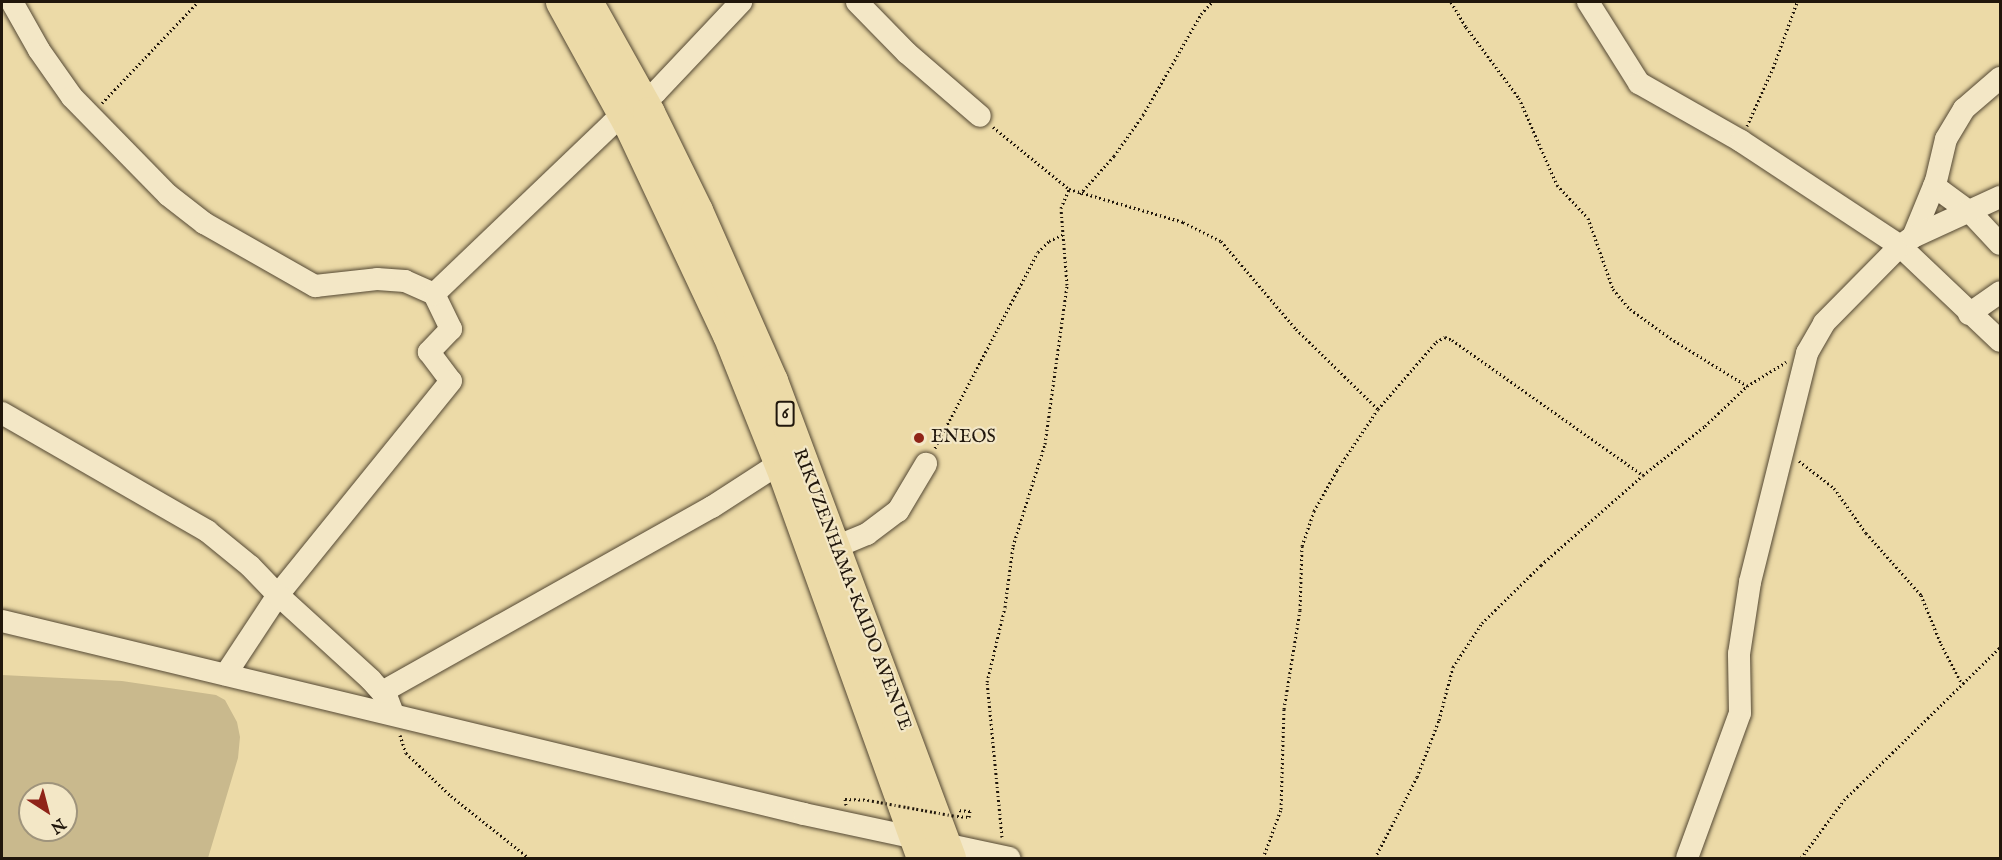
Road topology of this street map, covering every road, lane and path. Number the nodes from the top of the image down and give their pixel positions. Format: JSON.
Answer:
{"nodes":[{"id":1,"x":12,"y":2,"type":"edge"},
{"id":2,"x":198,"y":2,"type":"edge"},
{"id":3,"x":562,"y":2,"type":"edge"},
{"id":4,"x":587,"y":2,"type":"edge"},
{"id":5,"x":741,"y":2,"type":"edge"},
{"id":6,"x":857,"y":2,"type":"edge"},
{"id":7,"x":1212,"y":2,"type":"edge"},
{"id":8,"x":1451,"y":2,"type":"edge"},
{"id":9,"x":1588,"y":2,"type":"edge"},
{"id":10,"x":1797,"y":2,"type":"edge"},
{"id":11,"x":2001,"y":78,"type":"edge"},
{"id":12,"x":634,"y":108,"type":"junction"},
{"id":13,"x":91,"y":114,"type":"junction"},
{"id":14,"x":980,"y":116,"type":"joint"},
{"id":15,"x":1741,"y":141,"type":"junction"},
{"id":16,"x":1934,"y":186,"type":"junction"},
{"id":17,"x":1069,"y":189,"type":"junction"},
{"id":18,"x":1080,"y":194,"type":"junction"},
{"id":19,"x":2001,"y":197,"type":"edge"},
{"id":20,"x":1971,"y":213,"type":"junction"},
{"id":21,"x":1064,"y":234,"type":"junction"},
{"id":22,"x":1906,"y":242,"type":"junction"},
{"id":23,"x":2001,"y":244,"type":"edge"},
{"id":24,"x":2001,"y":292,"type":"edge"},
{"id":25,"x":434,"y":294,"type":"junction"},
{"id":26,"x":1969,"y":314,"type":"junction"},
{"id":27,"x":2001,"y":341,"type":"edge"},
{"id":28,"x":1807,"y":353,"type":"junction"},
{"id":29,"x":1747,"y":386,"type":"junction"},
{"id":30,"x":1378,"y":410,"type":"junction"},
{"id":31,"x":2,"y":413,"type":"edge"},
{"id":32,"x":1784,"y":449,"type":"junction"},
{"id":33,"x":780,"y":463,"type":"junction"},
{"id":34,"x":926,"y":464,"type":"joint"},
{"id":35,"x":1643,"y":475,"type":"junction"},
{"id":36,"x":825,"y":552,"type":"junction"},
{"id":37,"x":278,"y":595,"type":"junction"},
{"id":38,"x":2,"y":621,"type":"edge"},
{"id":39,"x":2001,"y":647,"type":"edge"},
{"id":40,"x":226,"y":674,"type":"junction"},
{"id":41,"x":1962,"y":684,"type":"junction"},
{"id":42,"x":382,"y":692,"type":"junction"},
{"id":43,"x":393,"y":714,"type":"junction"},
{"id":44,"x":854,"y":806,"type":"dead end"},
{"id":45,"x":949,"y":809,"type":"dead end"},
{"id":46,"x":938,"y":843,"type":"edge"},
{"id":47,"x":529,"y":858,"type":"edge"},
{"id":48,"x":1006,"y":858,"type":"edge"},
{"id":49,"x":1263,"y":858,"type":"edge"},
{"id":50,"x":1374,"y":858,"type":"edge"},
{"id":51,"x":1687,"y":858,"type":"edge"},
{"id":52,"x":1801,"y":858,"type":"edge"}],
"edges":[{"from":1,"to":13,"type":"street"},
{"from":2,"to":13,"type":"path"},
{"from":3,"to":12,"type":"highway","name":"RIKUZENHAMA-KAIDO AVENUE","number":"6"},
{"from":4,"to":12,"type":"highway","name":"RIKUZENHAMA-KAIDO AVENUE","number":"6"},
{"from":5,"to":12,"type":"street"},
{"from":6,"to":14,"type":"street"},
{"from":7,"to":18,"type":"path"},
{"from":8,"to":29,"type":"path"},
{"from":9,"to":15,"type":"street"},
{"from":10,"to":15,"type":"path"},
{"from":11,"to":16,"type":"street"},
{"from":12,"to":25,"type":"street"},
{"from":12,"to":33,"type":"highway","name":"RIKUZENHAMA-KAIDO AVENUE","number":"6"},
{"from":12,"to":36,"type":"highway","name":"RIKUZENHAMA-KAIDO AVENUE","number":"6"},
{"from":13,"to":25,"type":"street"},
{"from":14,"to":17,"type":"path"},
{"from":15,"to":22,"type":"street"},
{"from":16,"to":20,"type":"street"},
{"from":16,"to":22,"type":"street"},
{"from":17,"to":18,"type":"path"},
{"from":17,"to":21,"type":"path"},
{"from":18,"to":30,"type":"path"},
{"from":19,"to":20,"type":"street"},
{"from":20,"to":22,"type":"street"},
{"from":20,"to":23,"type":"street"},
{"from":21,"to":34,"type":"path"},
{"from":21,"to":48,"type":"path"},
{"from":22,"to":26,"type":"street"},
{"from":22,"to":28,"type":"street"},
{"from":24,"to":26,"type":"street"},
{"from":25,"to":37,"type":"street"},
{"from":26,"to":27,"type":"street"},
{"from":28,"to":29,"type":"path"},
{"from":28,"to":32,"type":"street"},
{"from":29,"to":35,"type":"path"},
{"from":30,"to":35,"type":"path"},
{"from":30,"to":49,"type":"path"},
{"from":31,"to":37,"type":"street"},
{"from":32,"to":41,"type":"path"},
{"from":32,"to":51,"type":"street"},
{"from":33,"to":36,"type":"highway","name":"RIKUZENHAMA-KAIDO AVENUE","number":"6"},
{"from":33,"to":42,"type":"street"},
{"from":34,"to":36,"type":"street"},
{"from":35,"to":50,"type":"path"},
{"from":36,"to":46,"type":"highway","name":"RIKUZENHAMA-KAIDO AVENUE","number":"6"},
{"from":37,"to":40,"type":"street"},
{"from":37,"to":42,"type":"street"},
{"from":38,"to":40,"type":"street"},
{"from":39,"to":41,"type":"path"},
{"from":40,"to":43,"type":"street"},
{"from":41,"to":52,"type":"path"},
{"from":42,"to":43,"type":"street"},
{"from":43,"to":46,"type":"street"},
{"from":43,"to":47,"type":"path"},
{"from":44,"to":46,"type":"path","bridge":true},
{"from":45,"to":46,"type":"path"},
{"from":46,"to":48,"type":"street"}]}
